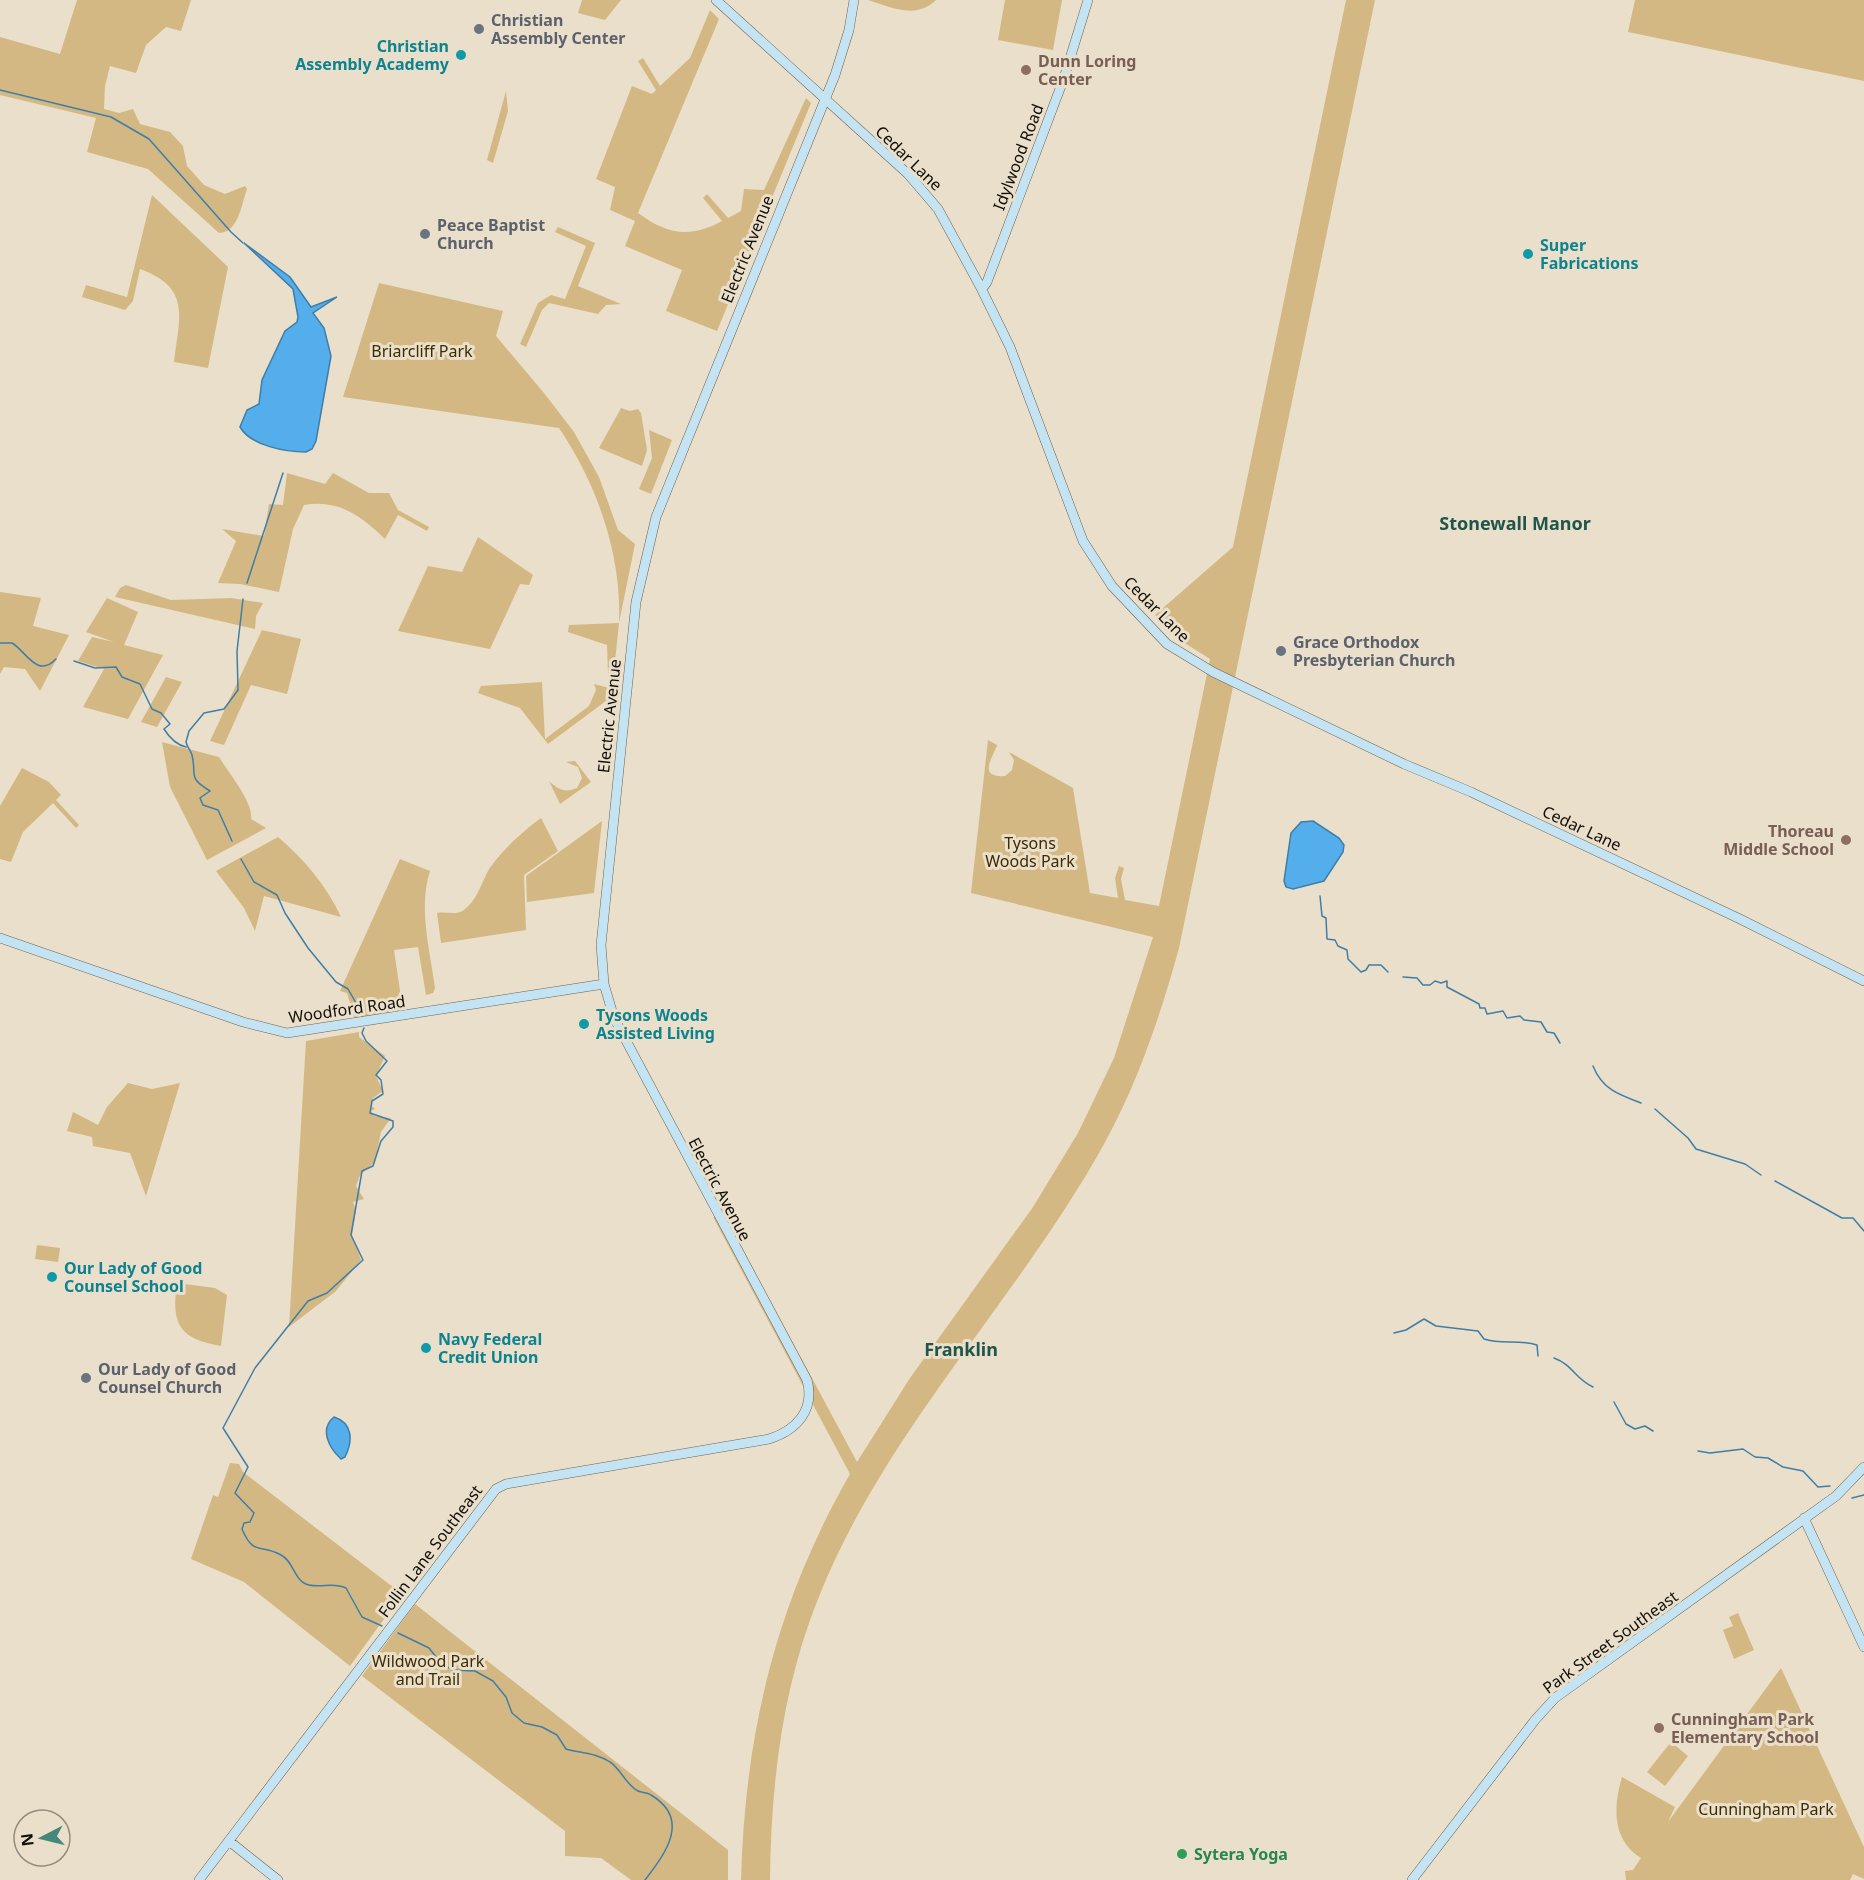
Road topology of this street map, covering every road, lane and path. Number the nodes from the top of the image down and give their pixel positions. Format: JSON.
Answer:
{"nodes":[{"id":1,"x":717,"y":0,"type":"edge"},
{"id":2,"x":854,"y":0,"type":"edge"},
{"id":3,"x":1088,"y":0,"type":"edge"},
{"id":4,"x":825,"y":100,"type":"junction"},
{"id":5,"x":982,"y":290,"type":"junction"},
{"id":6,"x":0,"y":938,"type":"edge"},
{"id":7,"x":1864,"y":981,"type":"edge"},
{"id":8,"x":604,"y":984,"type":"junction"},
{"id":9,"x":799,"y":1422,"type":"joint"},
{"id":10,"x":1864,"y":1467,"type":"edge"},
{"id":11,"x":1804,"y":1518,"type":"junction"},
{"id":12,"x":1864,"y":1647,"type":"edge"},
{"id":13,"x":229,"y":1841,"type":"junction"},
{"id":14,"x":199,"y":1880,"type":"edge"},
{"id":15,"x":278,"y":1880,"type":"edge"},
{"id":16,"x":1412,"y":1880,"type":"edge"}],
"edges":[{"from":1,"to":4,"type":"street","name":"Cedar Lane"},
{"from":2,"to":4,"type":"street","name":"Electric Avenue"},
{"from":3,"to":5,"type":"street","name":"Idylwood Road"},
{"from":4,"to":5,"type":"street","name":"Cedar Lane"},
{"from":4,"to":8,"type":"street","name":"Electric Avenue"},
{"from":5,"to":7,"type":"street","name":"Cedar Lane"},
{"from":6,"to":8,"type":"street","name":"Woodford Road"},
{"from":8,"to":9,"type":"street","name":"Electric Avenue"},
{"from":9,"to":13,"type":"street","name":"Follin Lane Southeast"},
{"from":10,"to":11,"type":"street","name":"Park Street Southeast"},
{"from":11,"to":12,"type":"street"},
{"from":11,"to":16,"type":"street","name":"Park Street Southeast"},
{"from":13,"to":14,"type":"street","name":"Follin Lane Southeast"},
{"from":13,"to":15,"type":"street"}]}
